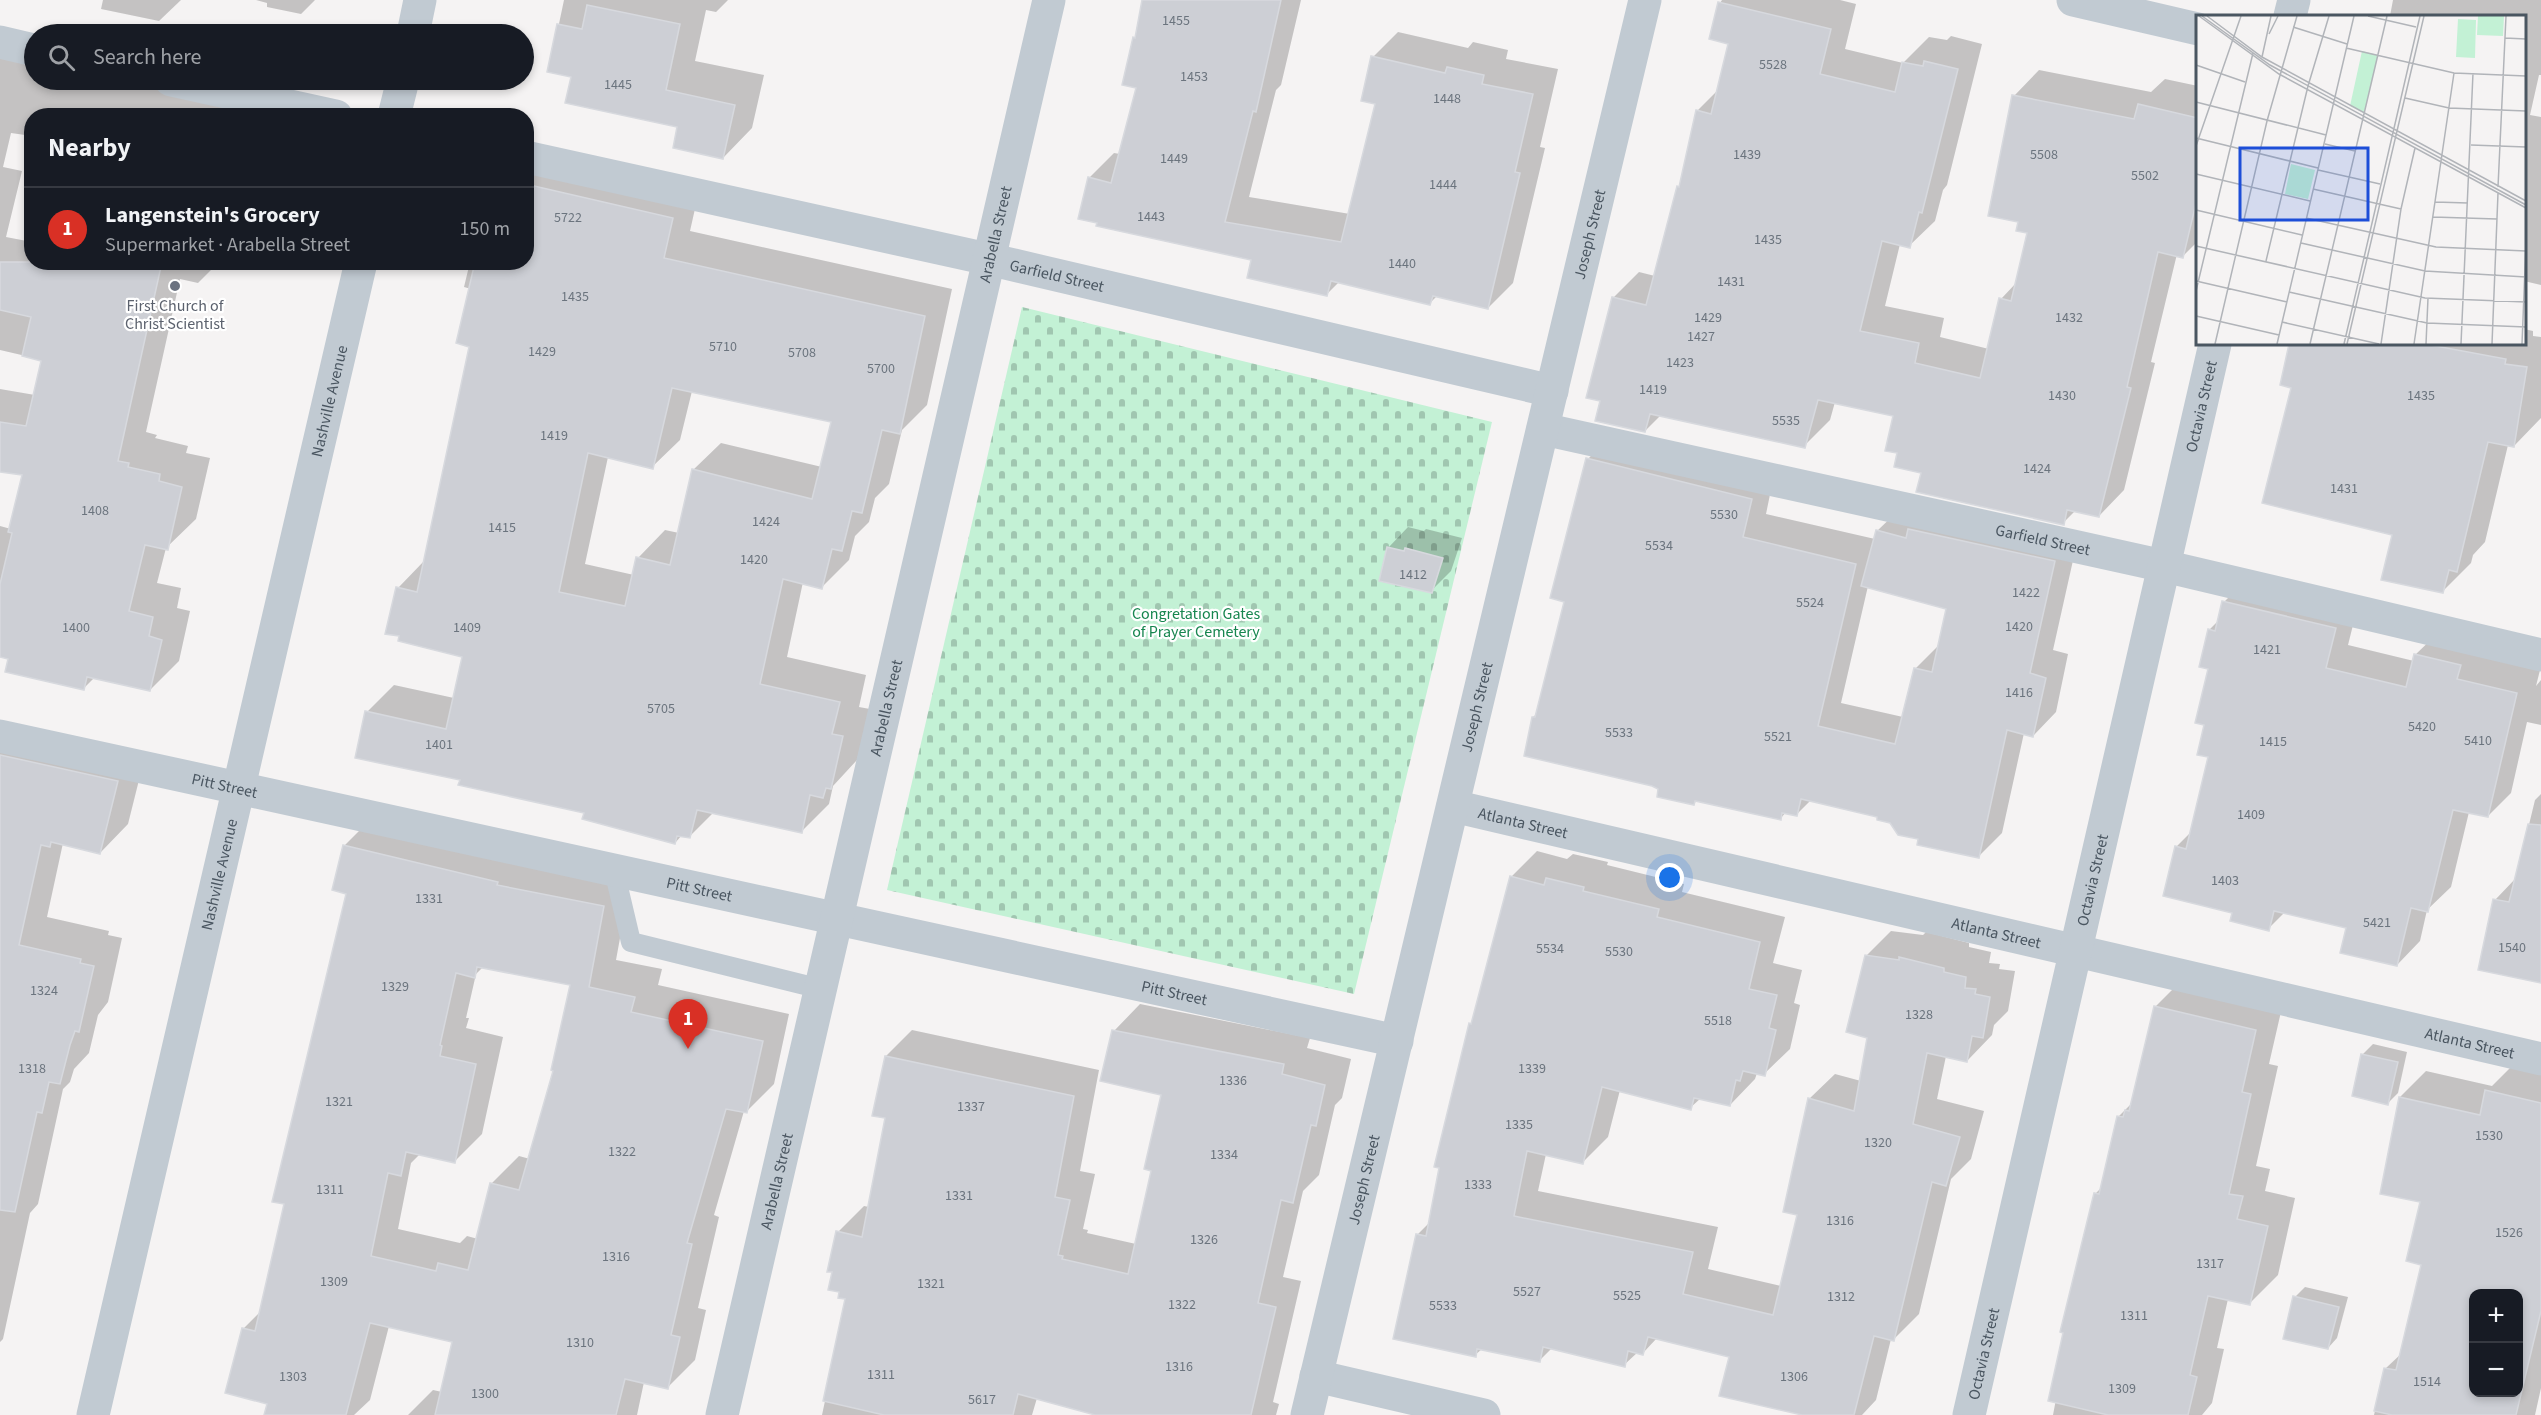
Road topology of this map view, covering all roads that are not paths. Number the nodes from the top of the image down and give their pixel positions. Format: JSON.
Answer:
{"nodes":[{"id":1,"x":420,"y":0,"type":"edge"},
{"id":2,"x":1049,"y":0,"type":"edge"},
{"id":3,"x":1646,"y":0,"type":"edge"},
{"id":4,"x":2073,"y":0,"type":"edge"},
{"id":5,"x":2294,"y":0,"type":"edge"},
{"id":6,"x":2290,"y":15,"type":"edge"},
{"id":7,"x":415,"y":24,"type":"edge"},
{"id":8,"x":2196,"y":29,"type":"edge"},
{"id":9,"x":0,"y":42,"type":"edge"},
{"id":10,"x":24,"y":48,"type":"edge"},
{"id":11,"x":217,"y":90,"type":"edge"},
{"id":12,"x":400,"y":90,"type":"edge"},
{"id":13,"x":299,"y":108,"type":"edge"},
{"id":14,"x":396,"y":108,"type":"edge"},
{"id":15,"x":534,"y":159,"type":"edge"},
{"id":16,"x":988,"y":259,"type":"junction"},
{"id":17,"x":359,"y":270,"type":"edge"},
{"id":18,"x":2215,"y":345,"type":"edge"},
{"id":19,"x":1552,"y":391,"type":"junction"},
{"id":20,"x":1543,"y":429,"type":"junction"},
{"id":21,"x":2164,"y":566,"type":"junction"},
{"id":22,"x":2541,"y":655,"type":"edge"},
{"id":23,"x":0,"y":736,"type":"edge"},
{"id":24,"x":240,"y":789,"type":"junction"},
{"id":25,"x":1453,"y":806,"type":"junction"},
{"id":26,"x":614,"y":870,"type":"junction"},
{"id":27,"x":838,"y":917,"type":"junction"},
{"id":28,"x":2076,"y":949,"type":"junction"},
{"id":29,"x":821,"y":989,"type":"junction"},
{"id":30,"x":1397,"y":1041,"type":"junction"},
{"id":31,"x":2541,"y":1059,"type":"edge"},
{"id":32,"x":1317,"y":1376,"type":"junction"},
{"id":33,"x":93,"y":1415,"type":"edge"},
{"id":34,"x":722,"y":1415,"type":"edge"},
{"id":35,"x":1307,"y":1415,"type":"edge"},
{"id":36,"x":1484,"y":1415,"type":"edge"},
{"id":37,"x":1968,"y":1415,"type":"edge"}],
"edges":[{"from":1,"to":7,"type":"street"},
{"from":2,"to":16,"type":"street","name":"Arabella Street"},
{"from":3,"to":19,"type":"street","name":"Joseph Street"},
{"from":4,"to":8,"type":"street"},
{"from":5,"to":6,"type":"street"},
{"from":9,"to":10,"type":"street"},
{"from":11,"to":13,"type":"street"},
{"from":12,"to":14,"type":"street"},
{"from":15,"to":16,"type":"street","name":"Garfield Street"},
{"from":16,"to":19,"type":"street","name":"Garfield Street"},
{"from":16,"to":27,"type":"street","name":"Arabella Street"},
{"from":17,"to":24,"type":"street","name":"Nashville Avenue"},
{"from":18,"to":21,"type":"street","name":"Octavia Street"},
{"from":19,"to":20,"type":"street","name":"Joseph Street"},
{"from":20,"to":21,"type":"street","name":"Garfield Street"},
{"from":20,"to":25,"type":"street","name":"Joseph Street"},
{"from":21,"to":22,"type":"street","name":"Garfield Street"},
{"from":21,"to":28,"type":"street","name":"Octavia Street"},
{"from":23,"to":24,"type":"street","name":"Pitt Street"},
{"from":24,"to":26,"type":"street","name":"Pitt Street"},
{"from":24,"to":33,"type":"street","name":"Nashville Avenue"},
{"from":25,"to":28,"type":"street","name":"Atlanta Street"},
{"from":25,"to":30,"type":"street","name":"Joseph Street"},
{"from":26,"to":27,"type":"street","name":"Pitt Street"},
{"from":26,"to":29,"type":"lane"},
{"from":27,"to":29,"type":"street","name":"Arabella Street"},
{"from":27,"to":30,"type":"street","name":"Pitt Street"},
{"from":28,"to":31,"type":"street","name":"Atlanta Street"},
{"from":28,"to":37,"type":"street","name":"Octavia Street"},
{"from":29,"to":34,"type":"street","name":"Arabella Street"},
{"from":30,"to":32,"type":"street","name":"Joseph Street"},
{"from":32,"to":35,"type":"street","name":"Joseph Street"},
{"from":32,"to":36,"type":"street"}]}
